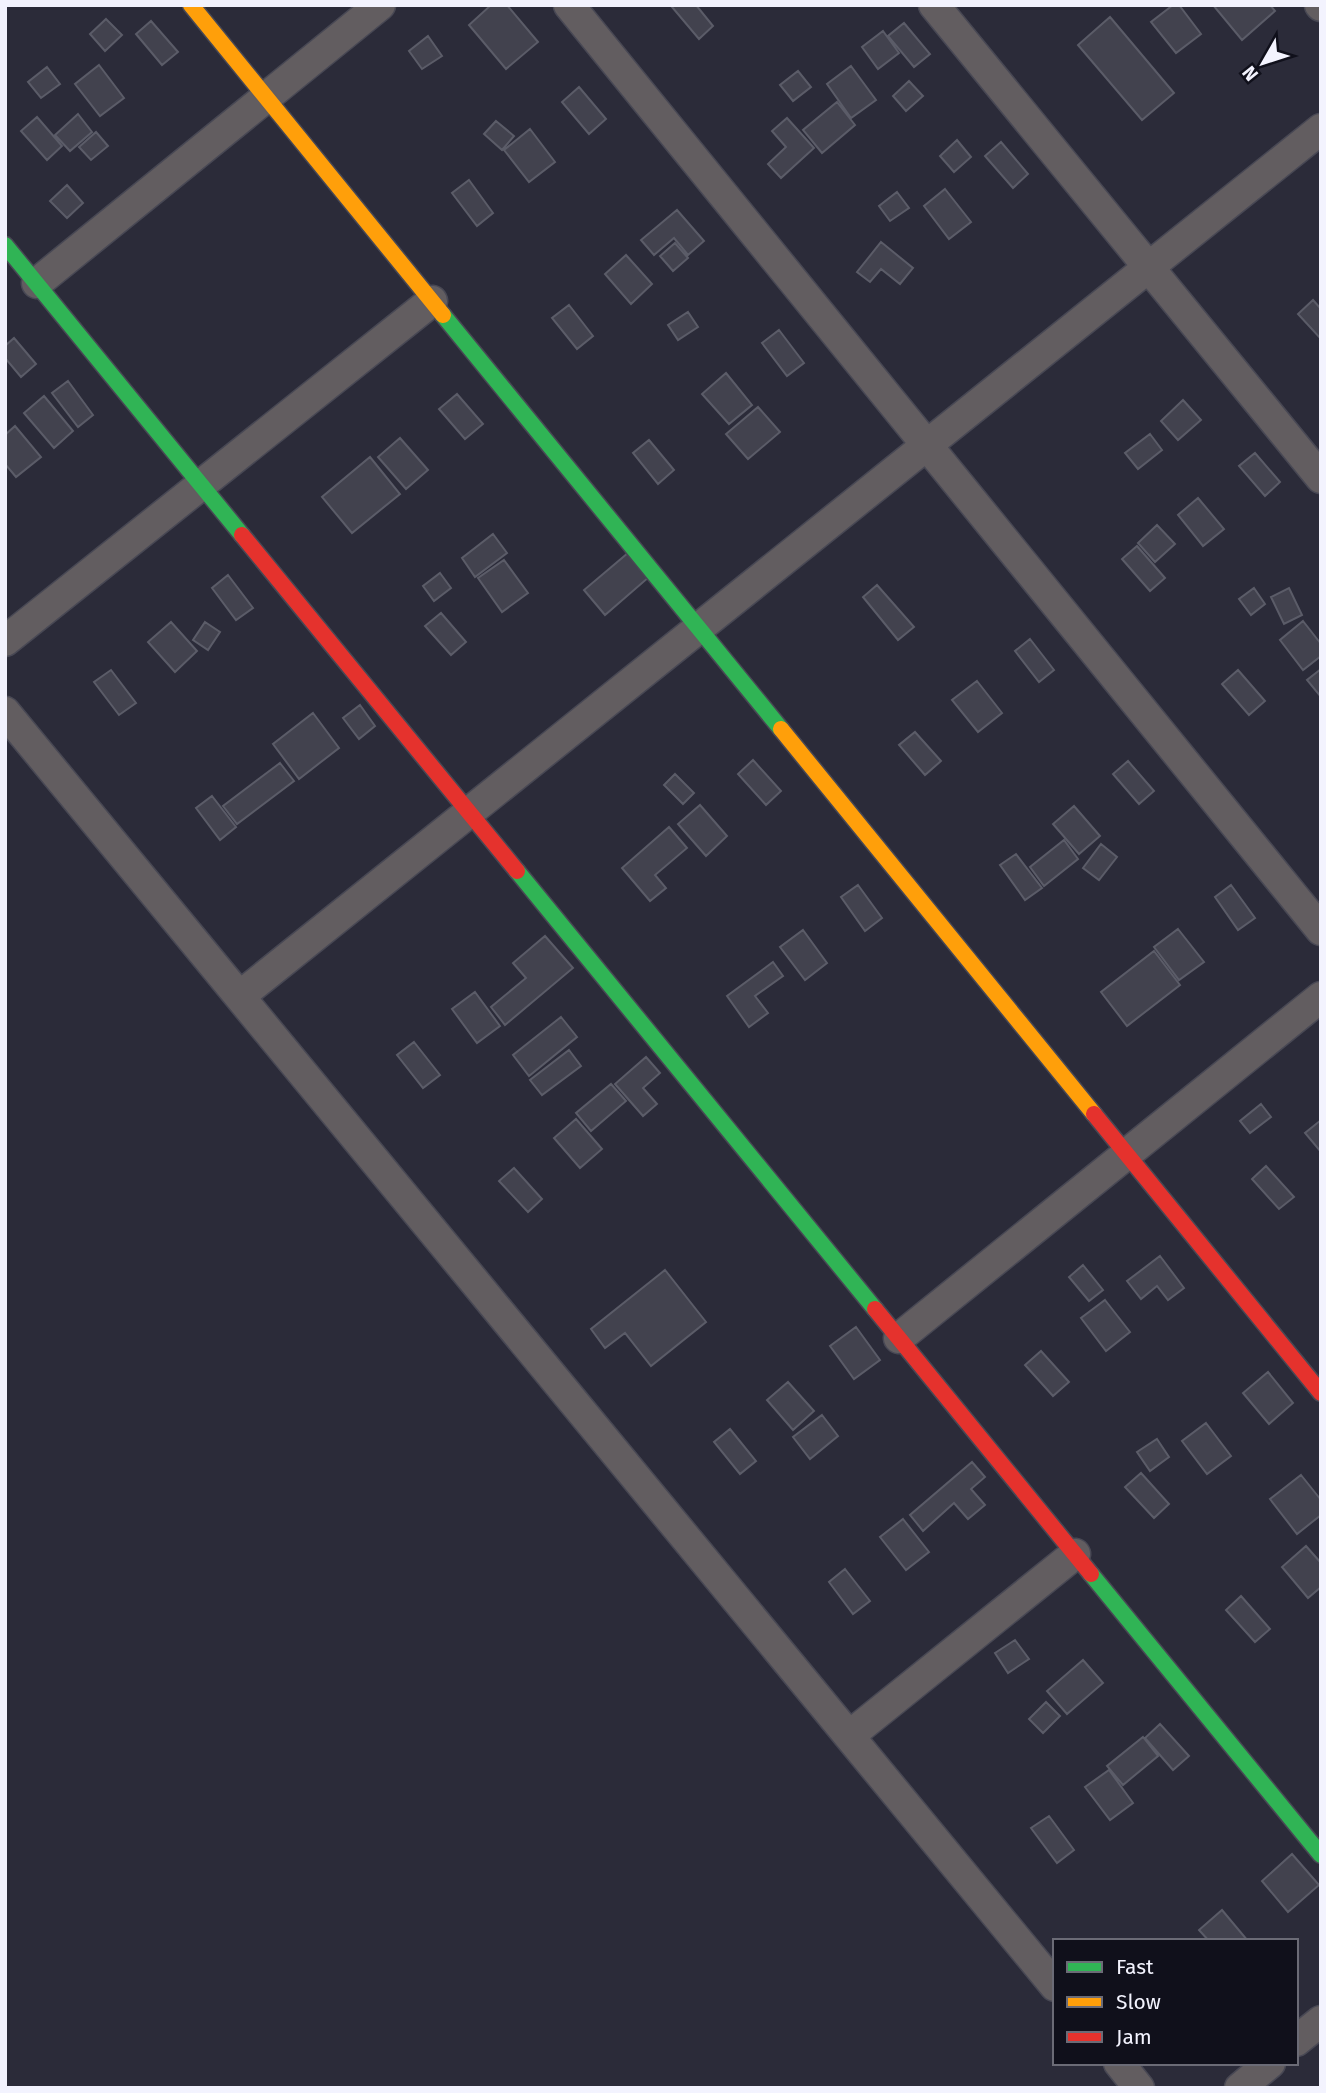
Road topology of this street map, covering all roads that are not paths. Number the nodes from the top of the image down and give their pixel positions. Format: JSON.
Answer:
{"nodes":[{"id":1,"x":191,"y":5,"type":"edge"},
{"id":2,"x":380,"y":5,"type":"edge"},
{"id":3,"x":569,"y":5,"type":"edge"},
{"id":4,"x":934,"y":5,"type":"edge"},
{"id":5,"x":266,"y":98,"type":"junction"},
{"id":6,"x":1321,"y":129,"type":"edge"},
{"id":7,"x":5,"y":244,"type":"edge"},
{"id":8,"x":1148,"y":269,"type":"junction"},
{"id":9,"x":37,"y":283,"type":"junction"},
{"id":10,"x":432,"y":301,"type":"junction"},
{"id":11,"x":926,"y":445,"type":"junction"},
{"id":12,"x":1321,"y":478,"type":"edge"},
{"id":13,"x":201,"y":485,"type":"junction"},
{"id":14,"x":698,"y":628,"type":"junction"},
{"id":15,"x":5,"y":641,"type":"edge"},
{"id":16,"x":5,"y":712,"type":"edge"},
{"id":17,"x":469,"y":812,"type":"junction"},
{"id":18,"x":1321,"y":930,"type":"edge"},
{"id":19,"x":240,"y":996,"type":"junction"},
{"id":20,"x":1321,"y":997,"type":"edge"},
{"id":21,"x":1126,"y":1154,"type":"junction"},
{"id":22,"x":899,"y":1338,"type":"junction"},
{"id":23,"x":1321,"y":1392,"type":"edge"},
{"id":24,"x":1075,"y":1554,"type":"junction"},
{"id":25,"x":849,"y":1736,"type":"junction"},
{"id":26,"x":1321,"y":1855,"type":"edge"},
{"id":27,"x":1053,"y":1984,"type":"edge"},
{"id":28,"x":1321,"y":2021,"type":"edge"},
{"id":29,"x":1298,"y":2039,"type":"edge"},
{"id":30,"x":1121,"y":2065,"type":"edge"},
{"id":31,"x":1268,"y":2065,"type":"edge"},
{"id":32,"x":1139,"y":2088,"type":"edge"},
{"id":33,"x":1240,"y":2088,"type":"edge"}],
"edges":[{"from":1,"to":5,"type":"street"},
{"from":2,"to":5,"type":"street"},
{"from":3,"to":11,"type":"street"},
{"from":4,"to":8,"type":"street"},
{"from":5,"to":9,"type":"street"},
{"from":5,"to":10,"type":"street"},
{"from":6,"to":8,"type":"street"},
{"from":7,"to":9,"type":"street"},
{"from":8,"to":11,"type":"street"},
{"from":8,"to":12,"type":"street"},
{"from":9,"to":13,"type":"street"},
{"from":10,"to":13,"type":"street"},
{"from":10,"to":14,"type":"street"},
{"from":11,"to":14,"type":"street"},
{"from":11,"to":18,"type":"street"},
{"from":13,"to":15,"type":"street"},
{"from":13,"to":17,"type":"street"},
{"from":14,"to":17,"type":"street"},
{"from":14,"to":21,"type":"street"},
{"from":16,"to":19,"type":"street"},
{"from":17,"to":19,"type":"street"},
{"from":17,"to":22,"type":"street"},
{"from":19,"to":25,"type":"street"},
{"from":20,"to":21,"type":"street"},
{"from":21,"to":22,"type":"street"},
{"from":21,"to":23,"type":"street"},
{"from":22,"to":24,"type":"street"},
{"from":24,"to":25,"type":"street"},
{"from":24,"to":26,"type":"street"},
{"from":25,"to":27,"type":"street"},
{"from":28,"to":29,"type":"street"},
{"from":30,"to":32,"type":"street"},
{"from":31,"to":33,"type":"street"}]}
